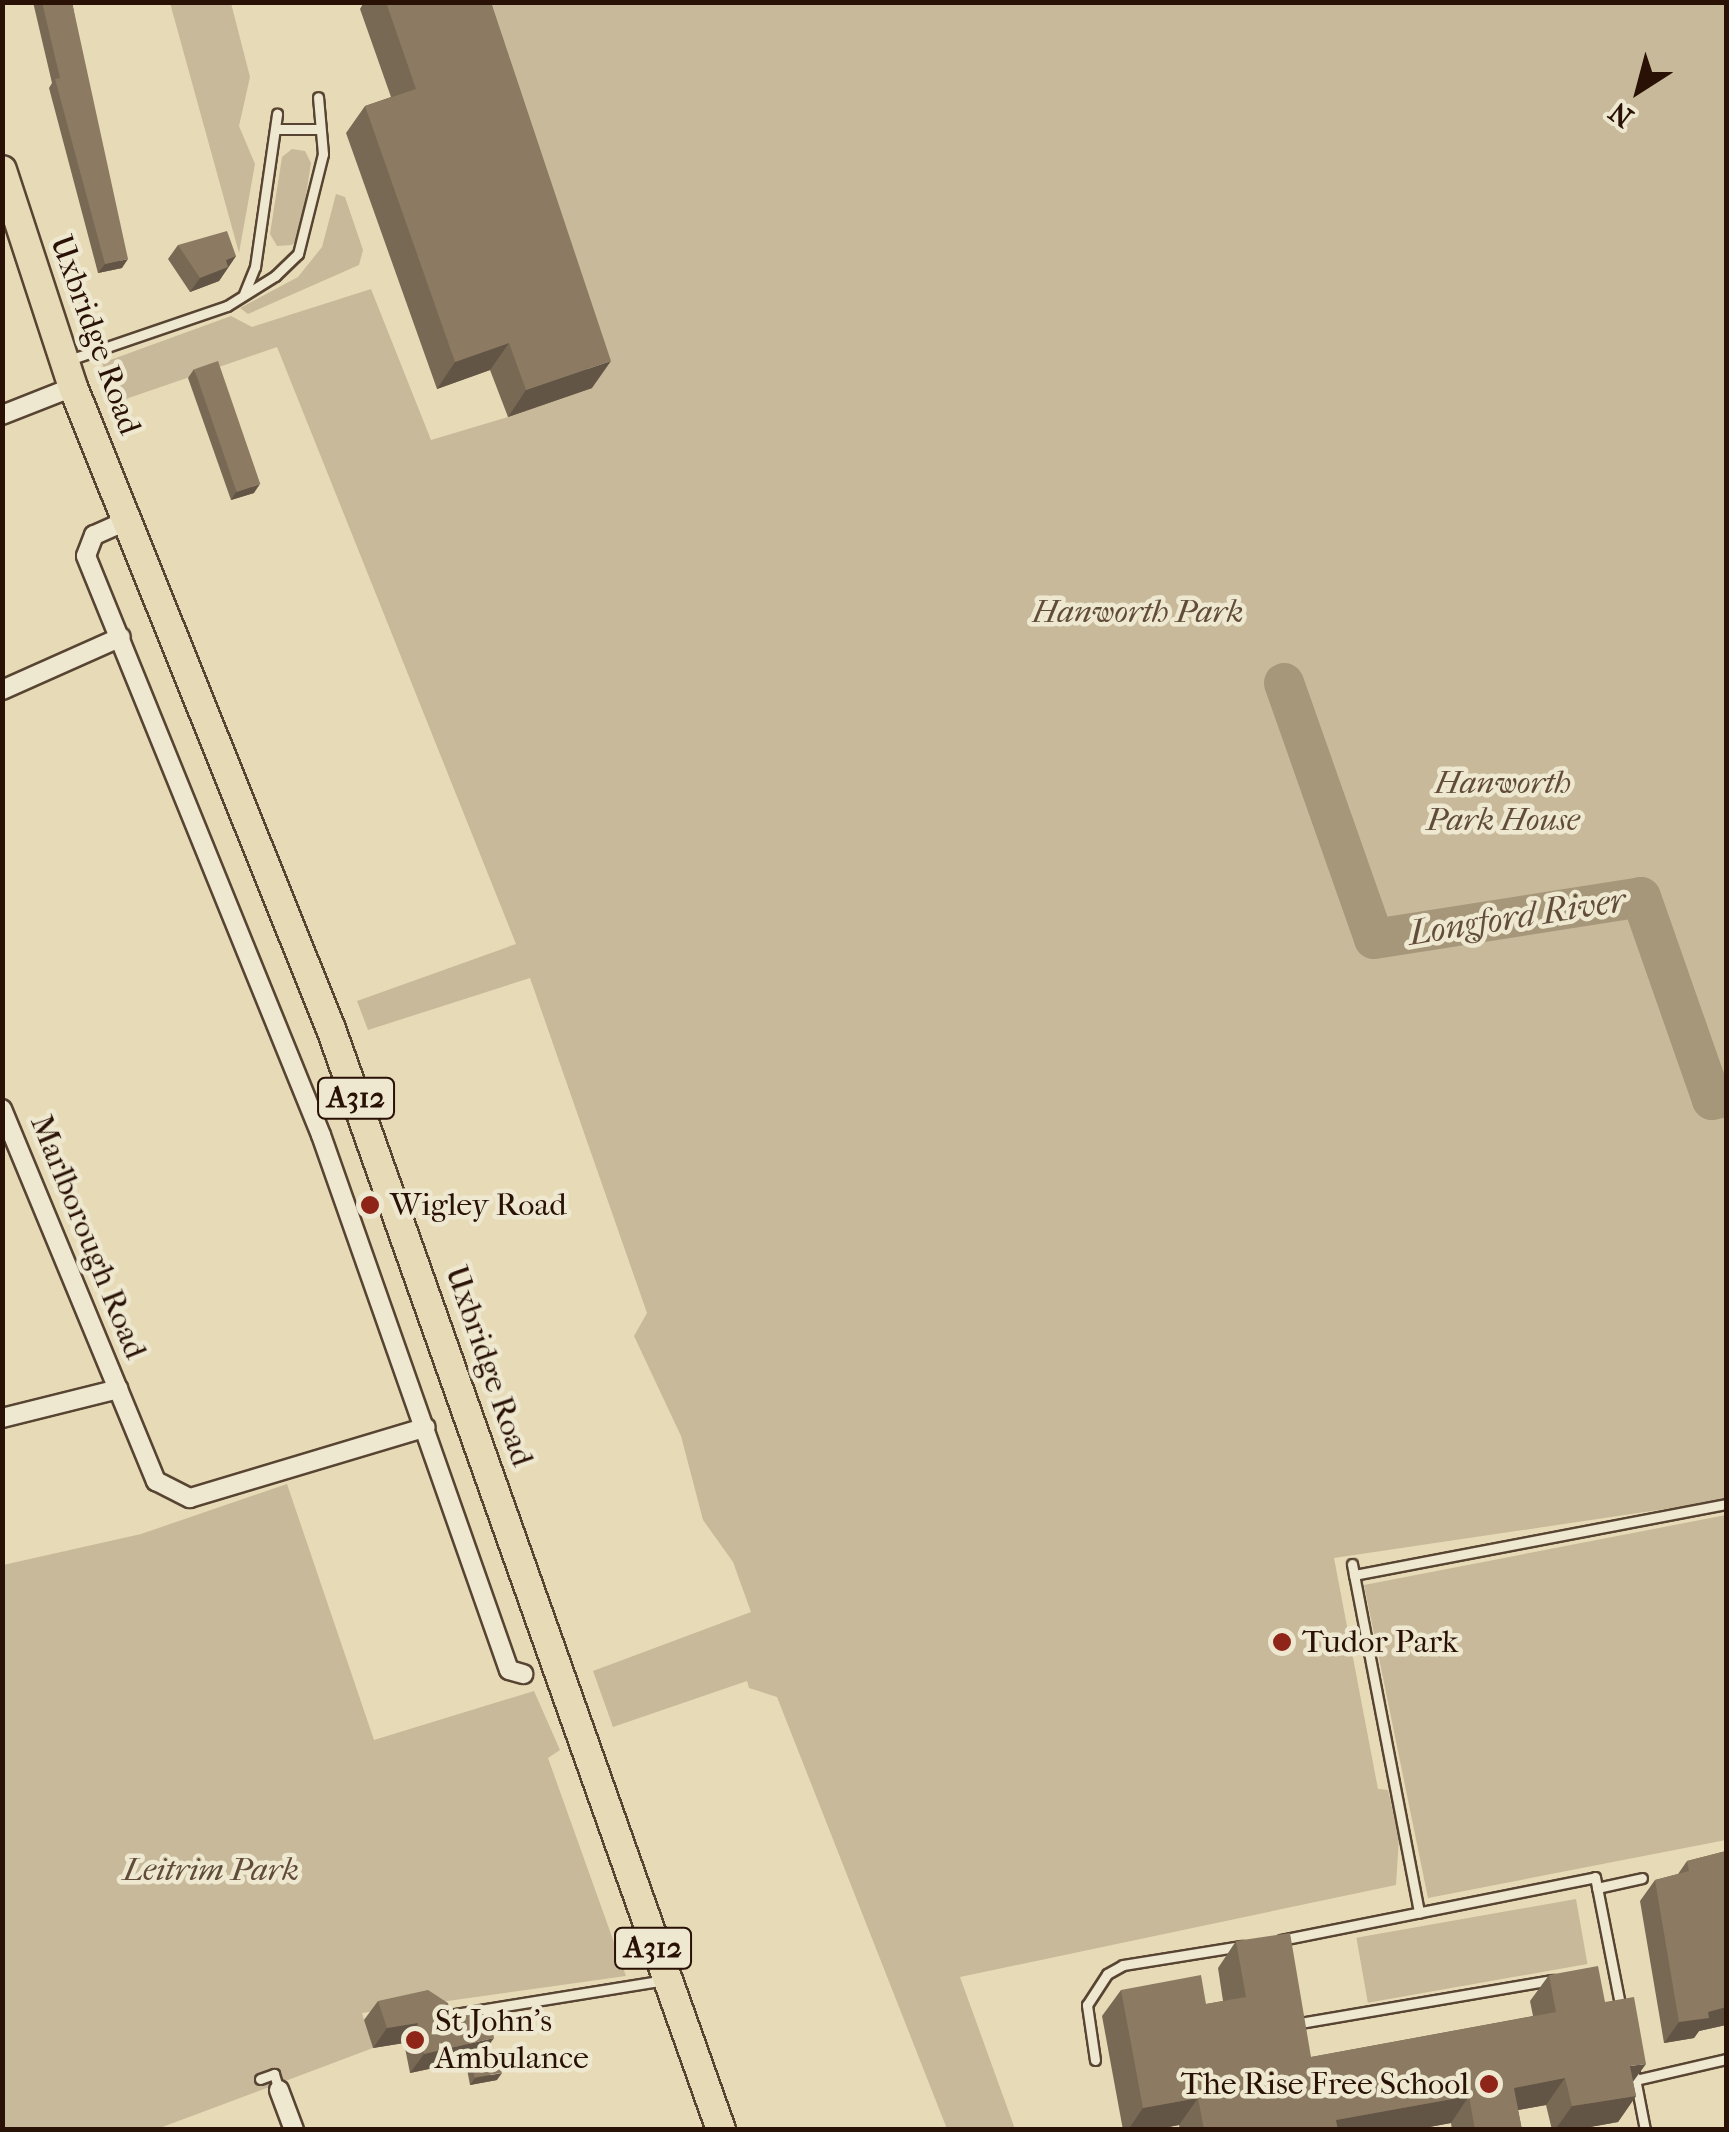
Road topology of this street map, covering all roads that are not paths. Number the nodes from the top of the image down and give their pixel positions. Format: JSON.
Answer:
{"nodes":[{"id":1,"x":318,"y":96,"type":"dead end"},
{"id":2,"x":278,"y":114,"type":"dead end"},
{"id":3,"x":276,"y":129,"type":"junction"},
{"id":4,"x":320,"y":129,"type":"junction"},
{"id":5,"x":2,"y":170,"type":"edge"},
{"id":6,"x":243,"y":296,"type":"junction"},
{"id":7,"x":68,"y":375,"type":"junction"},
{"id":8,"x":2,"y":415,"type":"edge"},
{"id":9,"x":126,"y":521,"type":"junction"},
{"id":10,"x":121,"y":637,"type":"junction"},
{"id":11,"x":2,"y":690,"type":"edge"},
{"id":12,"x":2,"y":1109,"type":"edge"},
{"id":13,"x":118,"y":1389,"type":"junction"},
{"id":14,"x":2,"y":1418,"type":"edge"},
{"id":15,"x":426,"y":1427,"type":"junction"},
{"id":16,"x":1726,"y":1504,"type":"edge"},
{"id":17,"x":1352,"y":1564,"type":"dead end"},
{"id":18,"x":1354,"y":1576,"type":"junction"},
{"id":19,"x":523,"y":1674,"type":"dead end"},
{"id":20,"x":1642,"y":1878,"type":"dead end"},
{"id":21,"x":1597,"y":1888,"type":"junction"},
{"id":22,"x":1418,"y":1912,"type":"junction"},
{"id":23,"x":1284,"y":1940,"type":"junction"},
{"id":24,"x":1266,"y":1942,"type":"edge"},
{"id":25,"x":1248,"y":1945,"type":"edge"},
{"id":26,"x":1288,"y":1957,"type":"edge"},
{"id":27,"x":1573,"y":1976,"type":"edge"},
{"id":28,"x":665,"y":1980,"type":"junction"},
{"id":29,"x":1604,"y":1992,"type":"edge"},
{"id":30,"x":1619,"y":1999,"type":"junction"},
{"id":31,"x":484,"y":2010,"type":"junction"},
{"id":32,"x":1298,"y":2010,"type":"edge"},
{"id":33,"x":455,"y":2014,"type":"edge"},
{"id":34,"x":1622,"y":2015,"type":"edge"},
{"id":35,"x":486,"y":2025,"type":"edge"},
{"id":36,"x":1629,"y":2048,"type":"edge"},
{"id":37,"x":1726,"y":2059,"type":"edge"},
{"id":38,"x":1095,"y":2060,"type":"dead end"},
{"id":39,"x":260,"y":2079,"type":"dead end"},
{"id":40,"x":1635,"y":2080,"type":"junction"},
{"id":41,"x":279,"y":2090,"type":"joint"},
{"id":42,"x":294,"y":2130,"type":"edge"},
{"id":43,"x":721,"y":2130,"type":"edge"},
{"id":44,"x":1645,"y":2130,"type":"edge"}],
"edges":[{"from":1,"to":4,"type":"lane"},
{"from":2,"to":3,"type":"lane"},
{"from":3,"to":4,"type":"lane"},
{"from":3,"to":6,"type":"lane"},
{"from":4,"to":6,"type":"lane"},
{"from":5,"to":7,"type":"main road","name":"Uxbridge Road","number":"A312"},
{"from":6,"to":7,"type":"lane"},
{"from":7,"to":8,"type":"street"},
{"from":7,"to":9,"type":"main road","name":"Uxbridge Road","number":"A312"},
{"from":9,"to":10,"type":"street"},
{"from":9,"to":28,"type":"main road","name":"Uxbridge Road","number":"A312"},
{"from":10,"to":11,"type":"street"},
{"from":10,"to":15,"type":"street"},
{"from":12,"to":13,"type":"street","name":"Marlborough Road"},
{"from":13,"to":14,"type":"street"},
{"from":13,"to":15,"type":"street"},
{"from":15,"to":19,"type":"street"},
{"from":16,"to":18,"type":"lane"},
{"from":17,"to":18,"type":"lane"},
{"from":18,"to":22,"type":"lane"},
{"from":20,"to":21,"type":"lane"},
{"from":21,"to":22,"type":"lane"},
{"from":21,"to":30,"type":"lane"},
{"from":22,"to":23,"type":"lane"},
{"from":23,"to":24,"type":"lane"},
{"from":23,"to":26,"type":"lane"},
{"from":25,"to":38,"type":"lane"},
{"from":27,"to":32,"type":"lane"},
{"from":28,"to":31,"type":"lane"},
{"from":28,"to":43,"type":"main road","name":"Uxbridge Road","number":"A312"},
{"from":29,"to":30,"type":"lane"},
{"from":30,"to":34,"type":"lane"},
{"from":31,"to":33,"type":"lane"},
{"from":31,"to":35,"type":"lane"},
{"from":36,"to":40,"type":"lane"},
{"from":37,"to":40,"type":"lane"},
{"from":39,"to":41,"type":"lane"},
{"from":40,"to":44,"type":"lane"},
{"from":41,"to":42,"type":"street"}]}
